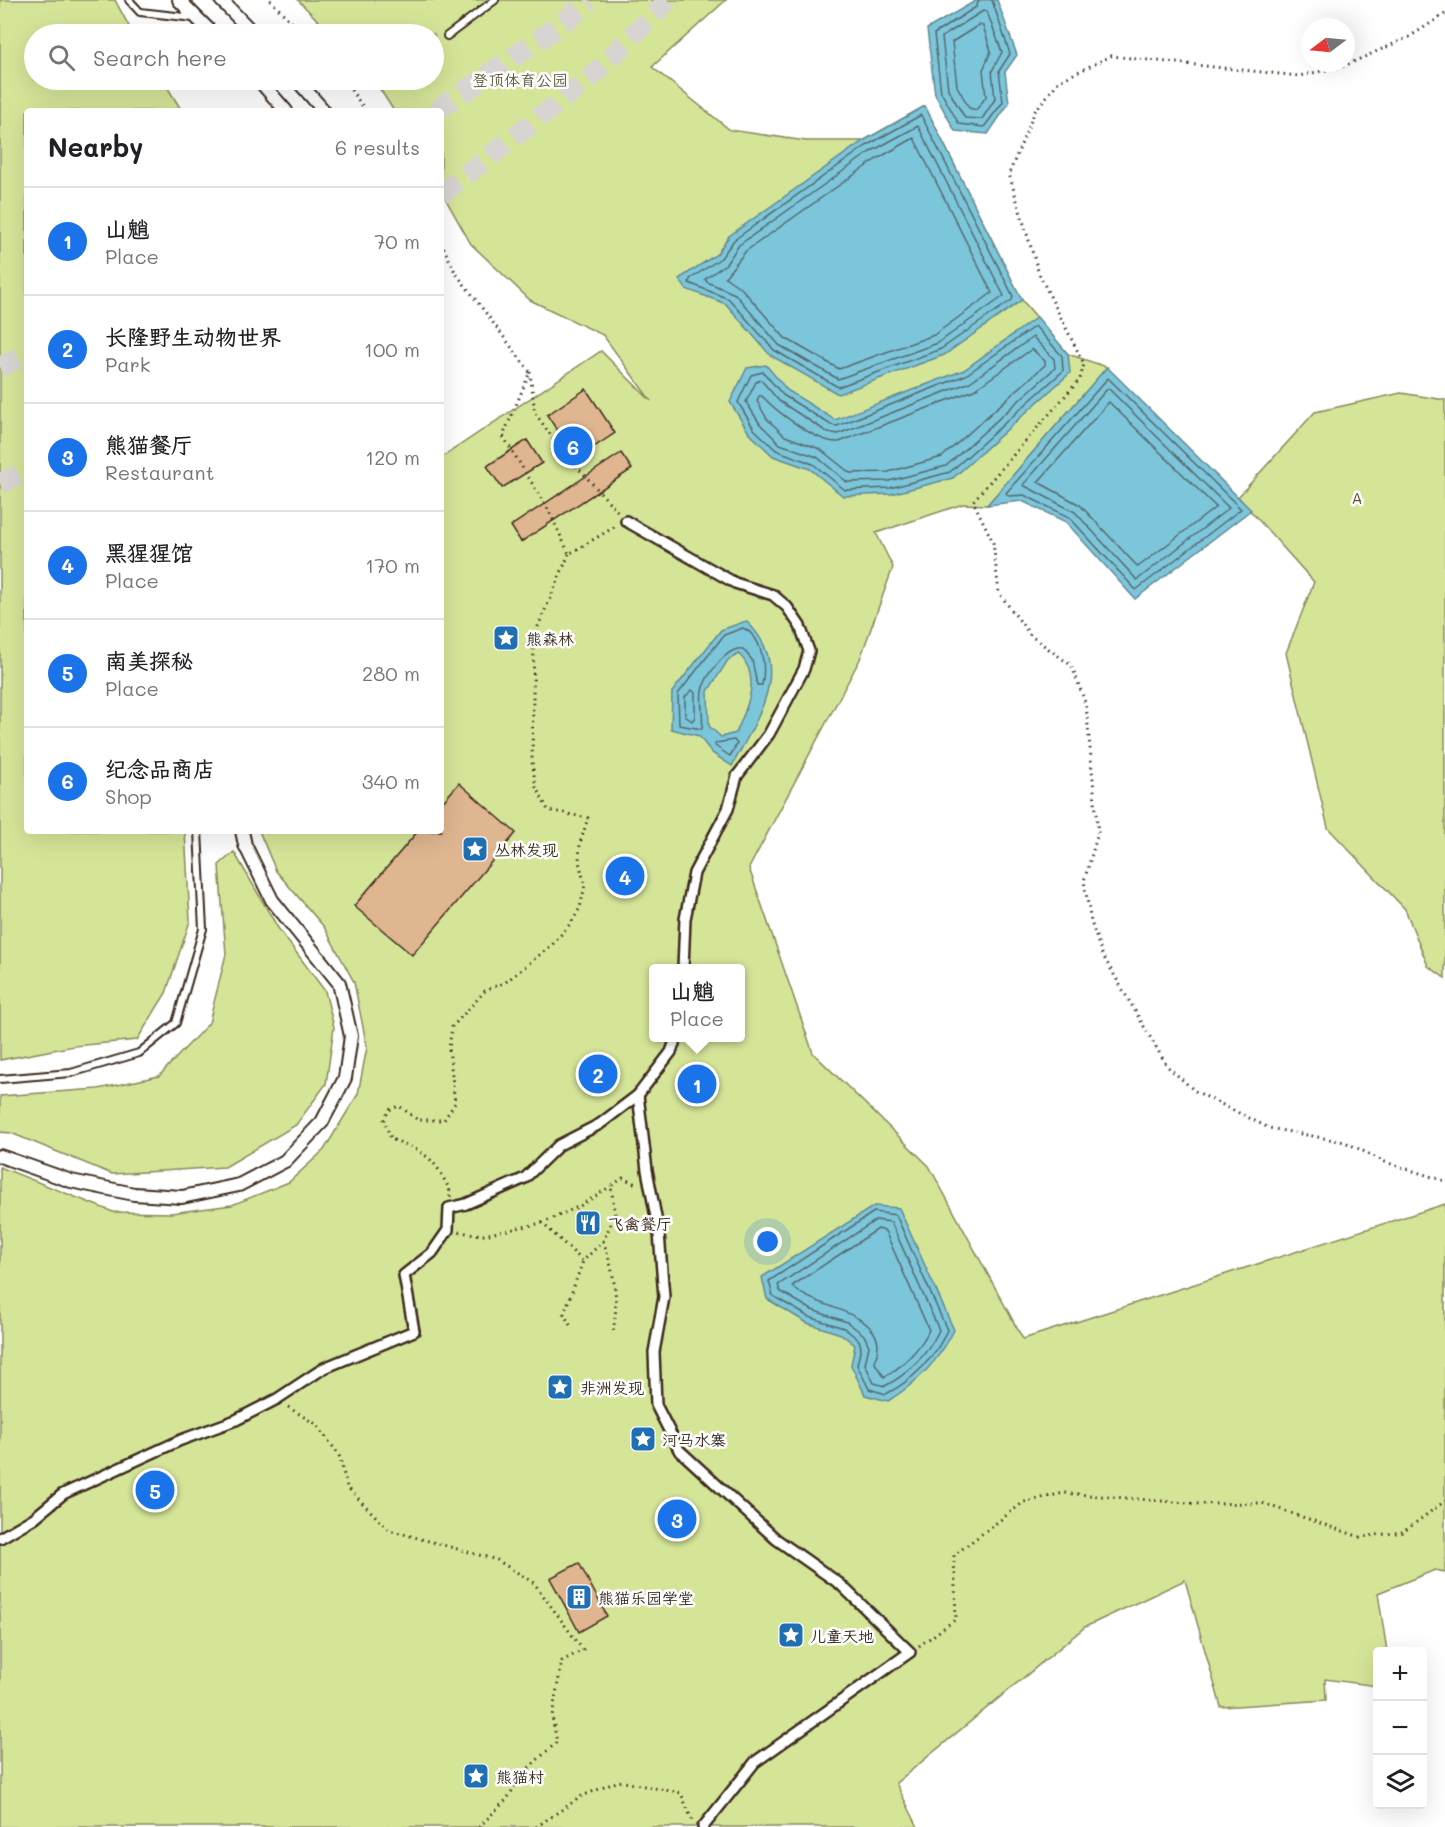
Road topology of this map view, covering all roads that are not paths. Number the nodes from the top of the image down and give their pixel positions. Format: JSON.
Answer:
{"nodes":[{"id":1,"x":129,"y":0,"type":"edge"},
{"id":2,"x":179,"y":0,"type":"edge"},
{"id":3,"x":221,"y":0,"type":"edge"},
{"id":4,"x":495,"y":0,"type":"edge"},
{"id":5,"x":195,"y":18,"type":"junction"},
{"id":6,"x":202,"y":24,"type":"edge"},
{"id":7,"x":244,"y":24,"type":"edge"},
{"id":8,"x":447,"y":36,"type":"dead end"},
{"id":9,"x":268,"y":90,"type":"edge"},
{"id":10,"x":306,"y":90,"type":"edge"},
{"id":11,"x":283,"y":108,"type":"edge"},
{"id":12,"x":321,"y":108,"type":"edge"},
{"id":13,"x":626,"y":521,"type":"road end"},
{"id":14,"x":198,"y":834,"type":"edge"},
{"id":15,"x":243,"y":834,"type":"edge"},
{"id":16,"x":683,"y":964,"type":"edge"},
{"id":17,"x":675,"y":1042,"type":"edge"},
{"id":18,"x":0,"y":1079,"type":"edge"},
{"id":19,"x":638,"y":1095,"type":"junction"},
{"id":20,"x":0,"y":1156,"type":"edge"},
{"id":21,"x":0,"y":1538,"type":"edge"},
{"id":22,"x":703,"y":1827,"type":"edge"}],
"edges":[{"from":1,"to":5,"type":"lane"},
{"from":2,"to":5,"type":"street"},
{"from":3,"to":7,"type":"street"},
{"from":4,"to":8,"type":"lane"},
{"from":5,"to":6,"type":"street"},
{"from":9,"to":11,"type":"street"},
{"from":10,"to":12,"type":"street"},
{"from":13,"to":16,"type":"street"},
{"from":14,"to":18,"type":"lane"},
{"from":15,"to":20,"type":"street"},
{"from":17,"to":19,"type":"street"},
{"from":19,"to":21,"type":"street"},
{"from":19,"to":22,"type":"street"}]}
